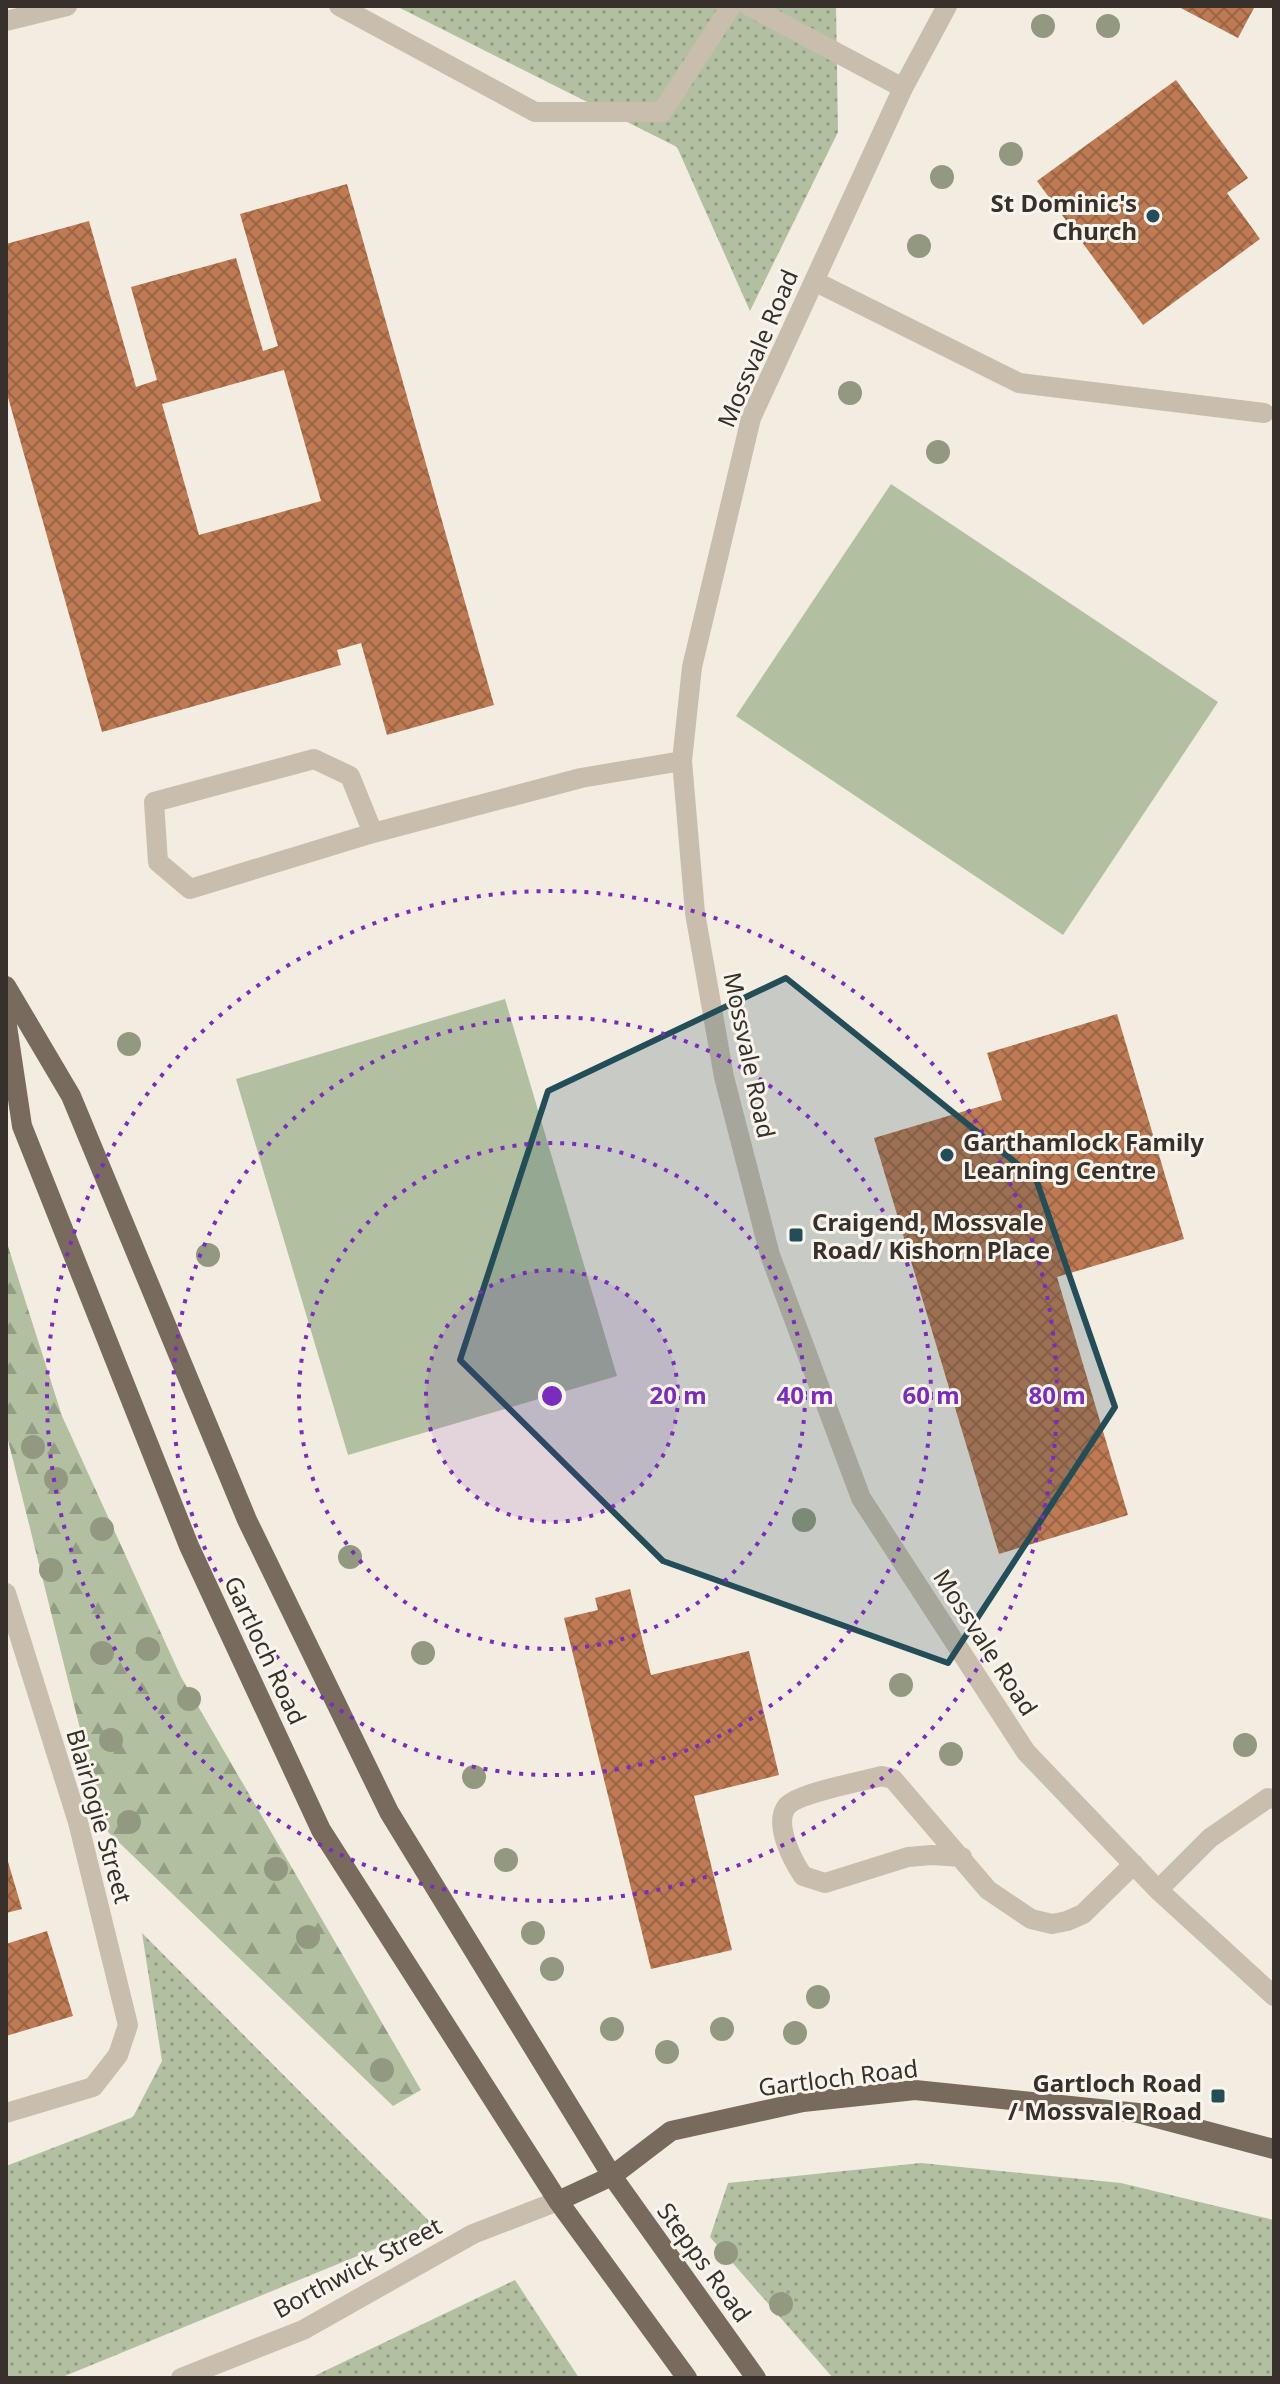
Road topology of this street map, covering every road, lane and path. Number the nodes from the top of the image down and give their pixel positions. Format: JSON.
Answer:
{"nodes":[{"id":1,"x":67,"y":6,"type":"edge"},
{"id":2,"x":339,"y":6,"type":"edge"},
{"id":3,"x":731,"y":6,"type":"edge"},
{"id":4,"x":749,"y":6,"type":"edge"},
{"id":5,"x":947,"y":6,"type":"edge"},
{"id":6,"x":6,"y":21,"type":"edge"},
{"id":7,"x":903,"y":88,"type":"junction"},
{"id":8,"x":814,"y":281,"type":"junction"},
{"id":9,"x":1264,"y":413,"type":"dead end"},
{"id":10,"x":682,"y":761,"type":"junction"},
{"id":11,"x":373,"y":833,"type":"junction"},
{"id":12,"x":6,"y":986,"type":"edge"},
{"id":13,"x":6,"y":1019,"type":"edge"},
{"id":14,"x":6,"y":1593,"type":"edge"},
{"id":15,"x":1274,"y":1799,"type":"edge"},
{"id":16,"x":962,"y":1857,"type":"junction"},
{"id":17,"x":1134,"y":1864,"type":"junction"},
{"id":18,"x":1158,"y":1890,"type":"junction"},
{"id":19,"x":1274,"y":1996,"type":"edge"},
{"id":20,"x":6,"y":2113,"type":"edge"},
{"id":21,"x":1274,"y":2149,"type":"edge"},
{"id":22,"x":612,"y":2176,"type":"junction"},
{"id":23,"x":558,"y":2201,"type":"junction"},
{"id":24,"x":181,"y":2378,"type":"edge"},
{"id":25,"x":687,"y":2378,"type":"edge"},
{"id":26,"x":756,"y":2378,"type":"edge"}],
"edges":[{"from":1,"to":6,"type":"street"},
{"from":2,"to":3,"type":"street"},
{"from":4,"to":7,"type":"street"},
{"from":5,"to":7,"type":"street","name":"Mossvale Road"},
{"from":7,"to":8,"type":"street","name":"Mossvale Road"},
{"from":8,"to":9,"type":"street"},
{"from":8,"to":10,"type":"street","name":"Mossvale Road"},
{"from":10,"to":11,"type":"street"},
{"from":10,"to":17,"type":"street","name":"Mossvale Road"},
{"from":11,"to":11,"type":"street"},
{"from":12,"to":22,"type":"main road","name":"Gartloch Road"},
{"from":13,"to":23,"type":"main road","name":"Gartloch Road"},
{"from":14,"to":20,"type":"street","name":"Blairlogie Street"},
{"from":15,"to":18,"type":"street"},
{"from":16,"to":16,"type":"street"},
{"from":16,"to":17,"type":"street"},
{"from":17,"to":18,"type":"street","name":"Mossvale Road"},
{"from":18,"to":19,"type":"street","name":"Mossvale Road"},
{"from":21,"to":22,"type":"main road","name":"Gartloch Road"},
{"from":22,"to":23,"type":"main road","name":"Gartloch Road"},
{"from":22,"to":26,"type":"main road","name":"Stepps Road"},
{"from":23,"to":24,"type":"street","name":"Borthwick Street"},
{"from":23,"to":25,"type":"main road"}]}
